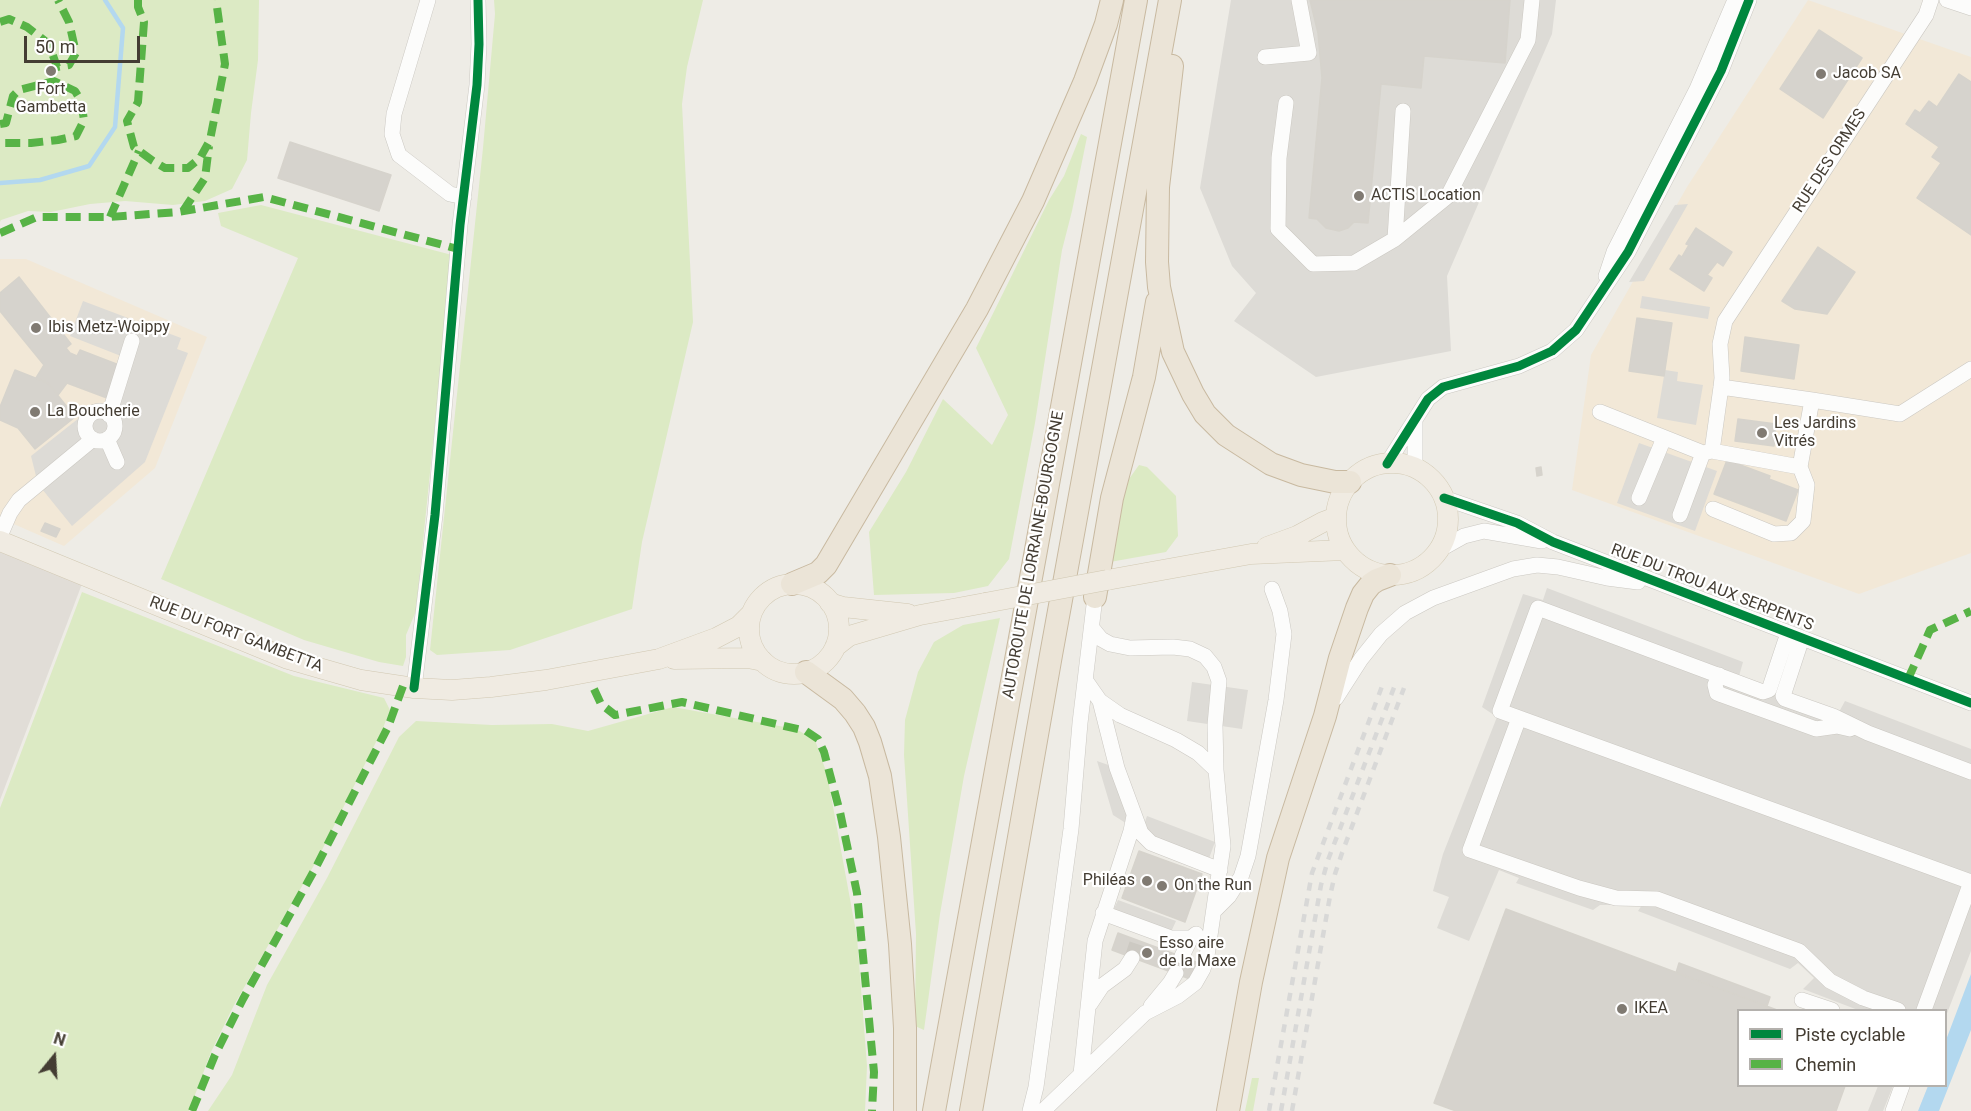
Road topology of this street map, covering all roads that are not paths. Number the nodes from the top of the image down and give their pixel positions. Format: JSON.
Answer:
{"nodes":[{"id":1,"x":428,"y":0,"type":"edge"},
{"id":2,"x":478,"y":0,"type":"edge"},
{"id":3,"x":1112,"y":0,"type":"edge"},
{"id":4,"x":1136,"y":0,"type":"edge"},
{"id":5,"x":1299,"y":0,"type":"edge"},
{"id":6,"x":1532,"y":0,"type":"edge"},
{"id":7,"x":1735,"y":0,"type":"edge"},
{"id":8,"x":1749,"y":0,"type":"edge"},
{"id":9,"x":1931,"y":0,"type":"edge"},
{"id":10,"x":1947,"y":0,"type":"edge"},
{"id":11,"x":1170,"y":4,"type":"edge"},
{"id":12,"x":1971,"y":8,"type":"edge"},
{"id":13,"x":1265,"y":57,"type":"dead end"},
{"id":14,"x":1286,"y":103,"type":"dead end"},
{"id":15,"x":1402,"y":111,"type":"dead end"},
{"id":16,"x":464,"y":197,"type":"junction"},
{"id":17,"x":1395,"y":239,"type":"junction"},
{"id":18,"x":1159,"y":287,"type":"junction"},
{"id":19,"x":1601,"y":293,"type":"junction"},
{"id":20,"x":132,"y":342,"type":"dead end"},
{"id":21,"x":1971,"y":369,"type":"edge"},
{"id":22,"x":1721,"y":387,"type":"junction"},
{"id":23,"x":1812,"y":400,"type":"junction"},
{"id":24,"x":1600,"y":412,"type":"dead end"},
{"id":25,"x":109,"y":415,"type":"junction"},
{"id":26,"x":1416,"y":418,"type":"junction"},
{"id":27,"x":1664,"y":438,"type":"junction"},
{"id":28,"x":100,"y":439,"type":"junction"},
{"id":29,"x":1708,"y":452,"type":"junction"},
{"id":30,"x":117,"y":462,"type":"dead end"},
{"id":31,"x":1387,"y":464,"type":"junction"},
{"id":32,"x":1800,"y":467,"type":"junction"},
{"id":33,"x":1415,"y":468,"type":"junction"},
{"id":34,"x":1350,"y":482,"type":"junction"},
{"id":35,"x":1444,"y":498,"type":"junction"},
{"id":36,"x":1639,"y":498,"type":"dead end"},
{"id":37,"x":1713,"y":509,"type":"dead end"},
{"id":38,"x":1680,"y":515,"type":"dead end"},
{"id":39,"x":1336,"y":517,"type":"junction"},
{"id":40,"x":0,"y":536,"type":"edge"},
{"id":41,"x":0,"y":541,"type":"edge"},
{"id":42,"x":1552,"y":542,"type":"junction"},
{"id":43,"x":1345,"y":550,"type":"junction"},
{"id":44,"x":1439,"y":550,"type":"junction"},
{"id":45,"x":1251,"y":554,"type":"junction"},
{"id":46,"x":1390,"y":575,"type":"junction"},
{"id":47,"x":792,"y":584,"type":"junction"},
{"id":48,"x":1665,"y":586,"type":"junction"},
{"id":49,"x":1101,"y":588,"type":"junction"},
{"id":50,"x":1272,"y":589,"type":"dead end"},
{"id":51,"x":830,"y":603,"type":"junction"},
{"id":52,"x":751,"y":614,"type":"junction"},
{"id":53,"x":920,"y":615,"type":"junction"},
{"id":54,"x":1092,"y":628,"type":"junction"},
{"id":55,"x":1795,"y":636,"type":"junction"},
{"id":56,"x":835,"y":647,"type":"junction"},
{"id":57,"x":659,"y":659,"type":"junction"},
{"id":58,"x":763,"y":661,"type":"junction"},
{"id":59,"x":806,"y":672,"type":"junction"},
{"id":60,"x":1719,"y":675,"type":"junction"},
{"id":61,"x":1086,"y":681,"type":"junction"},
{"id":62,"x":414,"y":688,"type":"junction"},
{"id":63,"x":1100,"y":701,"type":"junction"},
{"id":64,"x":1971,"y":703,"type":"edge"},
{"id":65,"x":1325,"y":716,"type":"junction"},
{"id":66,"x":1519,"y":718,"type":"junction"},
{"id":67,"x":1868,"y":733,"type":"junction"},
{"id":68,"x":1216,"y":770,"type":"junction"},
{"id":69,"x":1971,"y":772,"type":"edge"},
{"id":70,"x":1134,"y":816,"type":"junction"},
{"id":71,"x":1220,"y":870,"type":"junction"},
{"id":72,"x":1971,"y":882,"type":"edge"},
{"id":73,"x":1103,"y":912,"type":"junction"},
{"id":74,"x":1213,"y":916,"type":"junction"},
{"id":75,"x":1191,"y":938,"type":"junction"},
{"id":76,"x":1182,"y":956,"type":"dead end"},
{"id":77,"x":1132,"y":958,"type":"tunnel mouth"},
{"id":78,"x":1176,"y":974,"type":"dead end"},
{"id":79,"x":1802,"y":1000,"type":"dead end"},
{"id":80,"x":1088,"y":1007,"type":"junction"},
{"id":81,"x":1827,"y":1009,"type":"edge"},
{"id":82,"x":1893,"y":1009,"type":"edge"},
{"id":83,"x":1925,"y":1009,"type":"edge"},
{"id":84,"x":1145,"y":1013,"type":"junction"},
{"id":85,"x":1081,"y":1074,"type":"junction"},
{"id":86,"x":1902,"y":1087,"type":"edge"},
{"id":87,"x":905,"y":1111,"type":"edge"},
{"id":88,"x":934,"y":1111,"type":"edge"},
{"id":89,"x":971,"y":1111,"type":"edge"},
{"id":90,"x":1030,"y":1111,"type":"edge"},
{"id":91,"x":1043,"y":1111,"type":"edge"},
{"id":92,"x":1228,"y":1111,"type":"edge"},
{"id":93,"x":1893,"y":1111,"type":"edge"}],
"edges":[{"from":1,"to":16,"type":"street"},
{"from":2,"to":16,"type":"street"},
{"from":3,"to":47,"type":"highway"},
{"from":4,"to":88,"type":"highway","name":"AUTOROUTE DE LORRAINE-BOURGOGNE"},
{"from":5,"to":13,"type":"street"},
{"from":6,"to":17,"type":"street"},
{"from":7,"to":19,"type":"street"},
{"from":8,"to":19,"type":"street"},
{"from":9,"to":22,"type":"street","name":"RUE DES ORMES"},
{"from":10,"to":12,"type":"street"},
{"from":11,"to":18,"type":"highway"},
{"from":11,"to":89,"type":"highway","name":"AUTOROUTE DE LORRAINE-BOURGOGNE"},
{"from":14,"to":17,"type":"street"},
{"from":15,"to":17,"type":"street"},
{"from":16,"to":62,"type":"street"},
{"from":18,"to":34,"type":"highway"},
{"from":18,"to":49,"type":"highway"},
{"from":19,"to":26,"type":"street"},
{"from":20,"to":25,"type":"street"},
{"from":21,"to":23,"type":"street"},
{"from":22,"to":23,"type":"street"},
{"from":22,"to":29,"type":"street"},
{"from":23,"to":32,"type":"street"},
{"from":24,"to":27,"type":"street"},
{"from":25,"to":28,"type":"street"},
{"from":25,"to":28,"type":"street"},
{"from":26,"to":31,"type":"street"},
{"from":26,"to":33,"type":"street"},
{"from":27,"to":29,"type":"street"},
{"from":27,"to":36,"type":"street"},
{"from":28,"to":30,"type":"street"},
{"from":28,"to":40,"type":"street"},
{"from":29,"to":32,"type":"street"},
{"from":29,"to":38,"type":"street"},
{"from":31,"to":33,"type":"main road"},
{"from":31,"to":34,"type":"main road"},
{"from":32,"to":37,"type":"street"},
{"from":33,"to":35,"type":"main road"},
{"from":34,"to":39,"type":"main road"},
{"from":35,"to":42,"type":"street","name":"RUE DU TROU AUX SERPENTS"},
{"from":35,"to":44,"type":"main road"},
{"from":39,"to":43,"type":"main road"},
{"from":39,"to":45,"type":"main road"},
{"from":41,"to":62,"type":"main road","name":"RUE DU FORT GAMBETTA"},
{"from":42,"to":44,"type":"street","name":"RUE DU TROU AUX SERPENTS"},
{"from":42,"to":48,"type":"street","name":"RUE DU TROU AUX SERPENTS"},
{"from":43,"to":45,"type":"main road"},
{"from":43,"to":46,"type":"main road"},
{"from":44,"to":46,"type":"main road"},
{"from":45,"to":49,"type":"main road"},
{"from":46,"to":65,"type":"highway"},
{"from":47,"to":51,"type":"main road"},
{"from":47,"to":52,"type":"main road"},
{"from":48,"to":55,"type":"street","name":"RUE DU TROU AUX SERPENTS"},
{"from":48,"to":65,"type":"street"},
{"from":49,"to":53,"type":"main road","bridge":true},
{"from":49,"to":54,"type":"street"},
{"from":50,"to":74,"type":"street"},
{"from":51,"to":53,"type":"main road"},
{"from":51,"to":56,"type":"main road"},
{"from":52,"to":57,"type":"main road","name":"RUE DU FORT GAMBETTA"},
{"from":52,"to":58,"type":"main road"},
{"from":53,"to":56,"type":"main road"},
{"from":54,"to":61,"type":"street"},
{"from":54,"to":68,"type":"street"},
{"from":55,"to":60,"type":"street"},
{"from":55,"to":64,"type":"street","name":"RUE DU TROU AUX SERPENTS"},
{"from":55,"to":67,"type":"street"},
{"from":56,"to":59,"type":"main road"},
{"from":57,"to":58,"type":"main road","name":"RUE DU FORT GAMBETTA"},
{"from":57,"to":62,"type":"main road","name":"RUE DU FORT GAMBETTA"},
{"from":58,"to":59,"type":"main road"},
{"from":59,"to":87,"type":"highway"},
{"from":60,"to":66,"type":"street"},
{"from":60,"to":67,"type":"street"},
{"from":61,"to":63,"type":"street"},
{"from":61,"to":90,"type":"street"},
{"from":63,"to":68,"type":"street"},
{"from":63,"to":70,"type":"street"},
{"from":65,"to":92,"type":"highway"},
{"from":66,"to":72,"type":"street"},
{"from":66,"to":82,"type":"street"},
{"from":67,"to":69,"type":"street"},
{"from":68,"to":71,"type":"street"},
{"from":70,"to":71,"type":"street"},
{"from":70,"to":73,"type":"street"},
{"from":71,"to":74,"type":"street"},
{"from":72,"to":83,"type":"street"},
{"from":73,"to":75,"type":"street"},
{"from":73,"to":80,"type":"street"},
{"from":74,"to":75,"type":"street"},
{"from":74,"to":84,"type":"street"},
{"from":75,"to":76,"type":"street"},
{"from":77,"to":80,"type":"street"},
{"from":78,"to":84,"type":"street"},
{"from":79,"to":81,"type":"street"},
{"from":80,"to":85,"type":"street"},
{"from":84,"to":85,"type":"street"},
{"from":85,"to":91,"type":"street"},
{"from":86,"to":93,"type":"street"}]}
